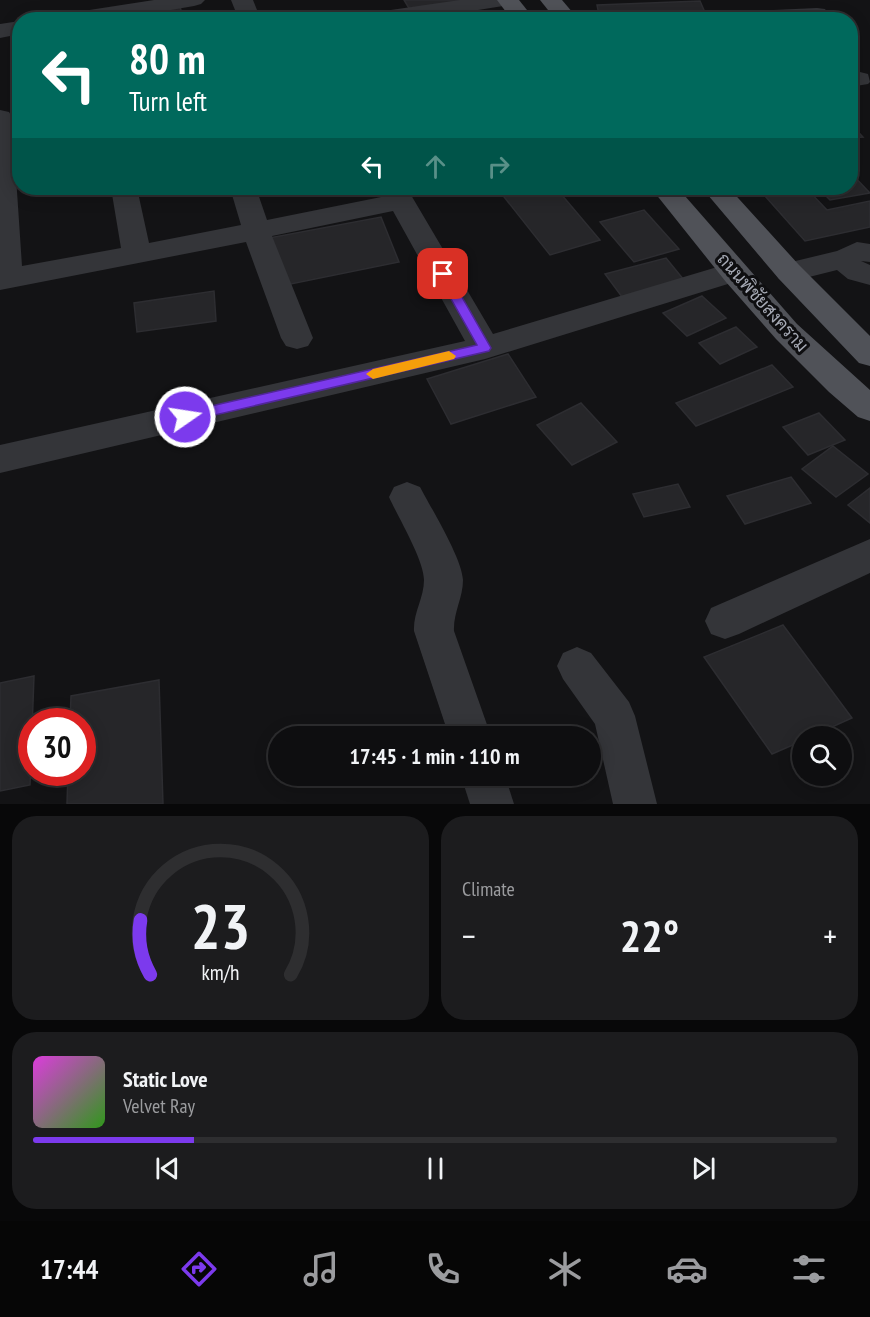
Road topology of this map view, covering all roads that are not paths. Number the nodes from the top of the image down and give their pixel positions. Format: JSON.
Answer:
{"nodes":[{"id":1,"x":503,"y":0,"type":"edge"},
{"id":2,"x":508,"y":0,"type":"edge"},
{"id":3,"x":551,"y":0,"type":"edge"},
{"id":4,"x":189,"y":5,"type":"edge"},
{"id":5,"x":92,"y":12,"type":"edge"},
{"id":6,"x":423,"y":12,"type":"edge"},
{"id":7,"x":518,"y":12,"type":"edge"},
{"id":8,"x":561,"y":12,"type":"edge"},
{"id":9,"x":0,"y":117,"type":"edge"},
{"id":10,"x":125,"y":195,"type":"edge"},
{"id":11,"x":245,"y":195,"type":"edge"},
{"id":12,"x":323,"y":195,"type":"edge"},
{"id":13,"x":670,"y":195,"type":"edge"},
{"id":14,"x":721,"y":195,"type":"edge"},
{"id":15,"x":331,"y":214,"type":"junction"},
{"id":16,"x":256,"y":230,"type":"junction"},
{"id":17,"x":137,"y":255,"type":"junction"},
{"id":18,"x":858,"y":255,"type":"edge"},
{"id":19,"x":734,"y":272,"type":"junction"},
{"id":20,"x":789,"y":272,"type":"junction"},
{"id":21,"x":870,"y":275,"type":"edge"},
{"id":22,"x":4,"y":280,"type":"edge"},
{"id":23,"x":297,"y":338,"type":"dead end"},
{"id":24,"x":485,"y":348,"type":"junction"},
{"id":25,"x":870,"y":355,"type":"edge"},
{"id":26,"x":870,"y":408,"type":"edge"},
{"id":27,"x":0,"y":459,"type":"edge"},
{"id":28,"x":407,"y":497,"type":"dead end"},
{"id":29,"x":870,"y":555,"type":"edge"},
{"id":30,"x":725,"y":621,"type":"dead end"},
{"id":31,"x":577,"y":666,"type":"dead end"},
{"id":32,"x":467,"y":726,"type":"edge"},
{"id":33,"x":486,"y":786,"type":"edge"},
{"id":34,"x":492,"y":804,"type":"edge"},
{"id":35,"x":635,"y":804,"type":"edge"}],
"edges":[{"from":1,"to":6,"type":"street"},
{"from":2,"to":7,"type":"main road"},
{"from":3,"to":8,"type":"main road"},
{"from":4,"to":5,"type":"street"},
{"from":9,"to":22,"type":"street"},
{"from":10,"to":17,"type":"street"},
{"from":11,"to":16,"type":"street"},
{"from":12,"to":15,"type":"street"},
{"from":13,"to":19,"type":"main road","name":"ถนนพิชัยสงคราม"},
{"from":14,"to":20,"type":"main road"},
{"from":15,"to":16,"type":"street"},
{"from":15,"to":24,"type":"street"},
{"from":16,"to":17,"type":"street"},
{"from":16,"to":23,"type":"street"},
{"from":17,"to":22,"type":"street"},
{"from":18,"to":20,"type":"street"},
{"from":18,"to":21,"type":"street"},
{"from":19,"to":24,"type":"street"},
{"from":19,"to":26,"type":"main road","name":"ถนนพิชัยสงคราม"},
{"from":20,"to":25,"type":"main road"},
{"from":24,"to":27,"type":"street"},
{"from":28,"to":32,"type":"street"},
{"from":29,"to":30,"type":"street"},
{"from":31,"to":35,"type":"street"},
{"from":33,"to":34,"type":"street"}]}
